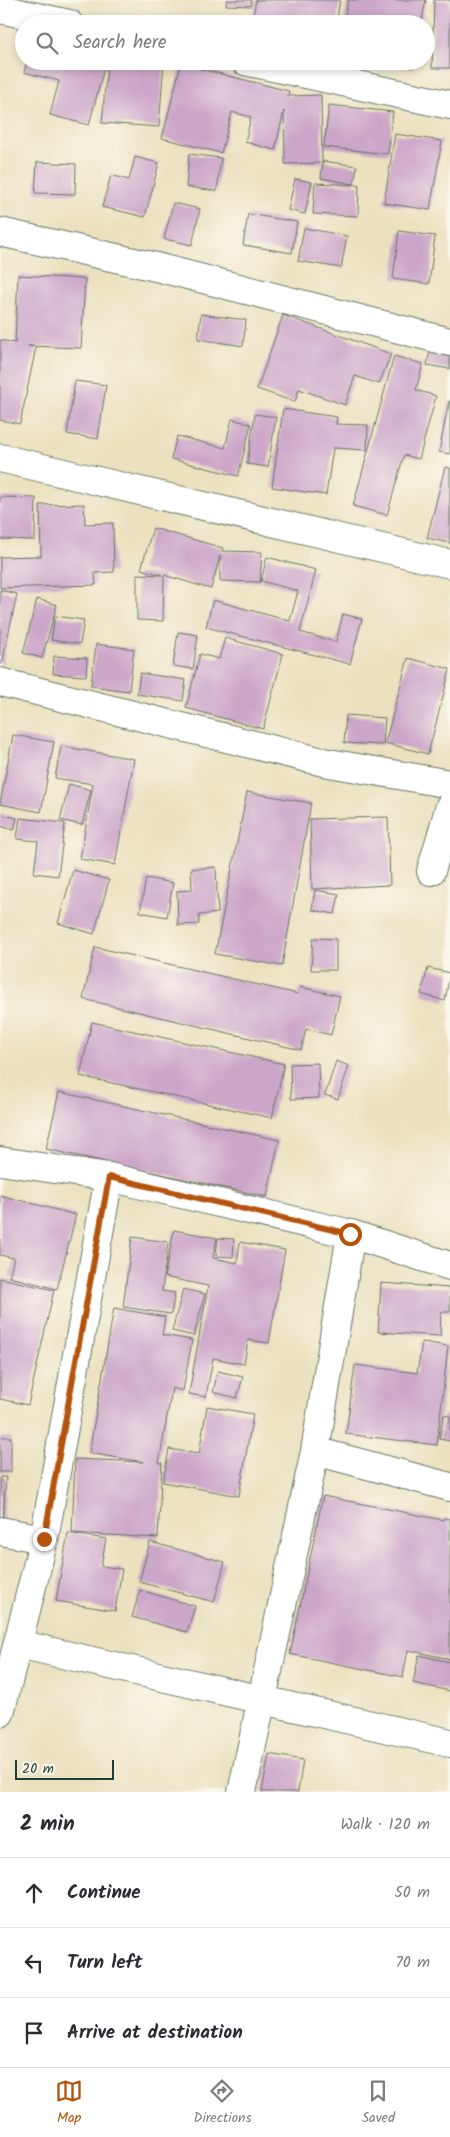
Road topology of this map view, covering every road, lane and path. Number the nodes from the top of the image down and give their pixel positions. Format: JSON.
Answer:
{"nodes":[{"id":1,"x":0,"y":9,"type":"edge"},
{"id":2,"x":28,"y":15,"type":"edge"},
{"id":3,"x":287,"y":70,"type":"edge"},
{"id":4,"x":450,"y":105,"type":"edge"},
{"id":5,"x":0,"y":232,"type":"edge"},
{"id":6,"x":450,"y":342,"type":"edge"},
{"id":7,"x":0,"y":458,"type":"edge"},
{"id":8,"x":450,"y":564,"type":"edge"},
{"id":9,"x":0,"y":682,"type":"edge"},
{"id":10,"x":450,"y":784,"type":"edge"},
{"id":11,"x":450,"y":806,"type":"edge"},
{"id":12,"x":431,"y":871,"type":"dead end"},
{"id":13,"x":0,"y":1161,"type":"edge"},
{"id":14,"x":109,"y":1177,"type":"junction"},
{"id":15,"x":350,"y":1234,"type":"junction"},
{"id":16,"x":450,"y":1266,"type":"edge"},
{"id":17,"x":315,"y":1451,"type":"junction"},
{"id":18,"x":450,"y":1488,"type":"edge"},
{"id":19,"x":0,"y":1531,"type":"edge"},
{"id":20,"x":44,"y":1539,"type":"junction"},
{"id":21,"x":18,"y":1644,"type":"junction"},
{"id":22,"x":260,"y":1700,"type":"junction"},
{"id":23,"x":0,"y":1713,"type":"edge"},
{"id":24,"x":450,"y":1743,"type":"edge"},
{"id":25,"x":242,"y":1792,"type":"edge"}],
"edges":[{"from":1,"to":2,"type":"street"},
{"from":3,"to":4,"type":"street"},
{"from":5,"to":6,"type":"street"},
{"from":7,"to":8,"type":"street"},
{"from":9,"to":10,"type":"street"},
{"from":11,"to":12,"type":"street"},
{"from":13,"to":14,"type":"street"},
{"from":14,"to":15,"type":"street"},
{"from":14,"to":20,"type":"street"},
{"from":15,"to":16,"type":"street"},
{"from":15,"to":17,"type":"street"},
{"from":17,"to":18,"type":"street"},
{"from":17,"to":22,"type":"street"},
{"from":19,"to":20,"type":"street"},
{"from":20,"to":21,"type":"street"},
{"from":21,"to":22,"type":"street"},
{"from":21,"to":23,"type":"street"},
{"from":22,"to":24,"type":"street"},
{"from":22,"to":25,"type":"street"}]}
